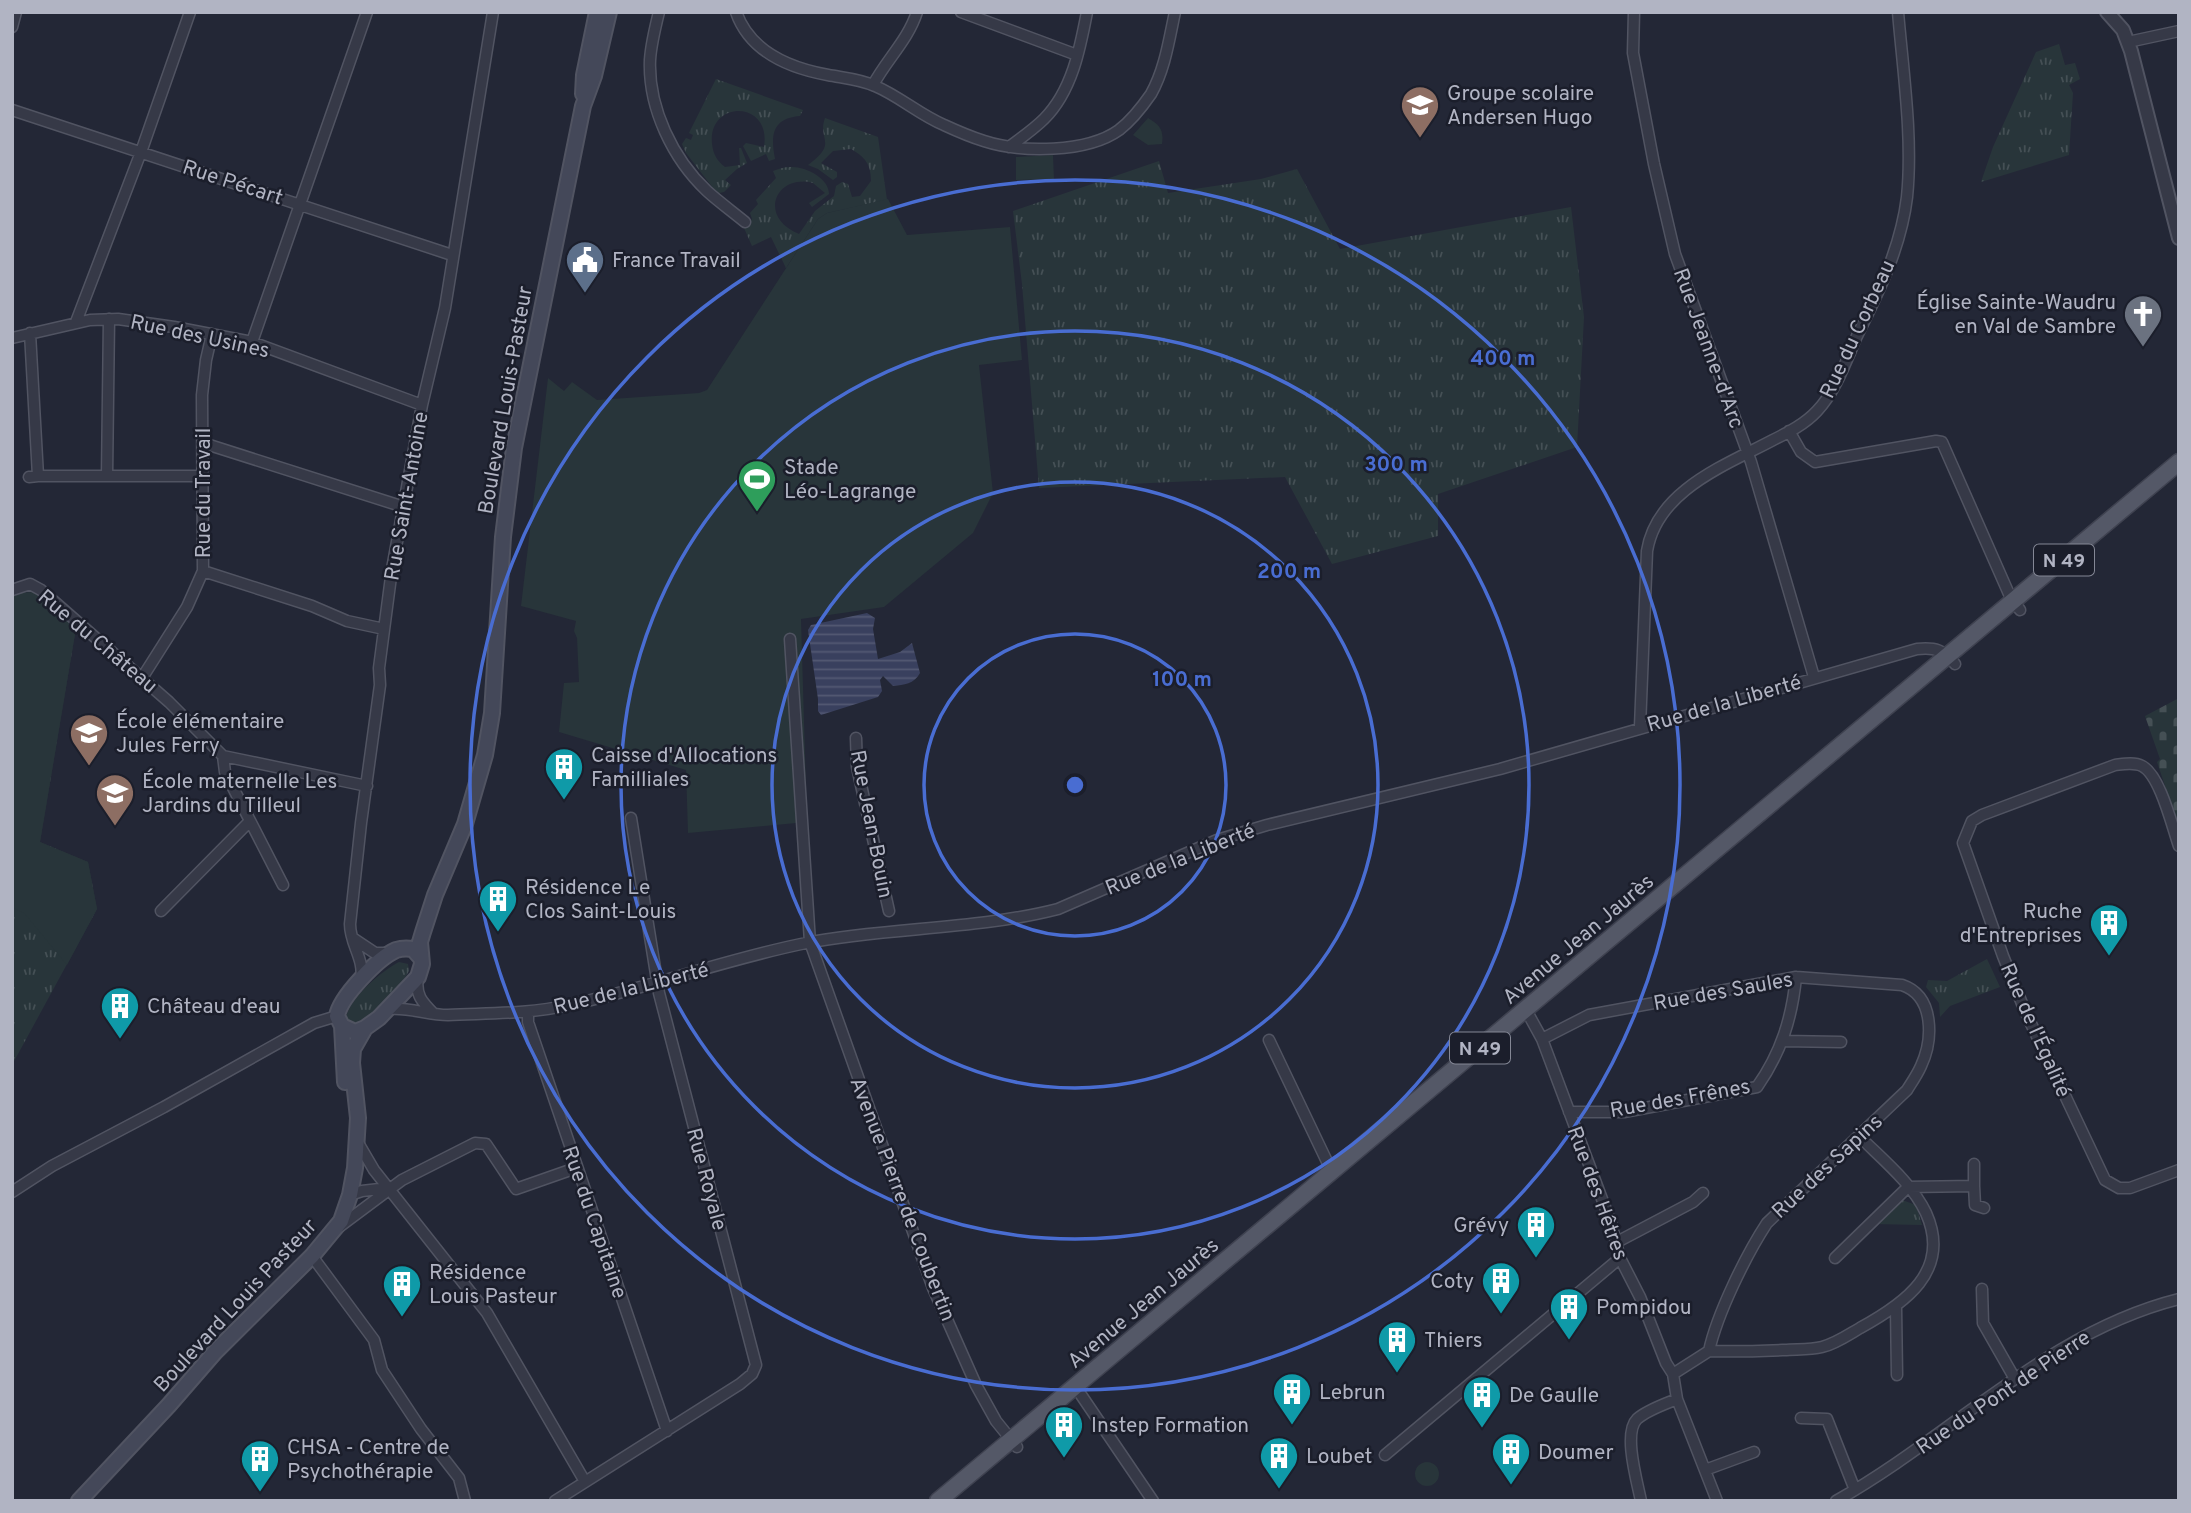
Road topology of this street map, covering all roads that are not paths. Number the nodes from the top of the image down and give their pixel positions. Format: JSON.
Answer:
{"nodes":[{"id":1,"x":16,"y":12,"type":"edge"},
{"id":2,"x":190,"y":12,"type":"edge"},
{"id":3,"x":367,"y":12,"type":"edge"},
{"id":4,"x":493,"y":12,"type":"edge"},
{"id":5,"x":597,"y":12,"type":"edge"},
{"id":6,"x":609,"y":12,"type":"edge"},
{"id":7,"x":659,"y":12,"type":"edge"},
{"id":8,"x":736,"y":12,"type":"edge"},
{"id":9,"x":917,"y":12,"type":"edge"},
{"id":10,"x":961,"y":12,"type":"edge"},
{"id":11,"x":1087,"y":12,"type":"edge"},
{"id":12,"x":1175,"y":12,"type":"edge"},
{"id":13,"x":1633,"y":12,"type":"edge"},
{"id":14,"x":1898,"y":12,"type":"edge"},
{"id":15,"x":2106,"y":12,"type":"edge"},
{"id":16,"x":12,"y":27,"type":"edge"},
{"id":17,"x":2179,"y":31,"type":"edge"},
{"id":18,"x":2128,"y":42,"type":"junction"},
{"id":19,"x":1077,"y":55,"type":"junction"},
{"id":20,"x":873,"y":85,"type":"junction"},
{"id":21,"x":583,"y":106,"type":"junction"},
{"id":22,"x":12,"y":110,"type":"edge"},
{"id":23,"x":1009,"y":147,"type":"junction"},
{"id":24,"x":141,"y":152,"type":"junction"},
{"id":25,"x":300,"y":204,"type":"junction"},
{"id":26,"x":746,"y":222,"type":"dead end"},
{"id":27,"x":2179,"y":238,"type":"edge"},
{"id":28,"x":452,"y":255,"type":"junction"},
{"id":29,"x":109,"y":319,"type":"junction"},
{"id":30,"x":76,"y":322,"type":"junction"},
{"id":31,"x":30,"y":333,"type":"junction"},
{"id":32,"x":212,"y":334,"type":"junction"},
{"id":33,"x":12,"y":338,"type":"edge"},
{"id":34,"x":252,"y":342,"type":"junction"},
{"id":35,"x":422,"y":405,"type":"junction"},
{"id":36,"x":1789,"y":431,"type":"junction"},
{"id":37,"x":203,"y":443,"type":"junction"},
{"id":38,"x":1747,"y":453,"type":"junction"},
{"id":39,"x":2179,"y":463,"type":"edge"},
{"id":40,"x":107,"y":476,"type":"junction"},
{"id":41,"x":202,"y":476,"type":"junction"},
{"id":42,"x":2179,"y":477,"type":"edge"},
{"id":43,"x":404,"y":507,"type":"junction"},
{"id":44,"x":203,"y":571,"type":"junction"},
{"id":45,"x":12,"y":590,"type":"edge"},
{"id":46,"x":2017,"y":606,"type":"junction"},
{"id":47,"x":384,"y":629,"type":"junction"},
{"id":48,"x":790,"y":639,"type":"dead end"},
{"id":49,"x":1952,"y":660,"type":"junction"},
{"id":50,"x":1814,"y":677,"type":"junction"},
{"id":51,"x":142,"y":678,"type":"junction"},
{"id":52,"x":1640,"y":727,"type":"junction"},
{"id":53,"x":856,"y":738,"type":"dead end"},
{"id":54,"x":223,"y":756,"type":"junction"},
{"id":55,"x":367,"y":786,"type":"junction"},
{"id":56,"x":631,"y":818,"type":"dead end"},
{"id":57,"x":250,"y":821,"type":"junction"},
{"id":58,"x":2179,"y":846,"type":"edge"},
{"id":59,"x":284,"y":885,"type":"dead end"},
{"id":60,"x":435,"y":895,"type":"junction"},
{"id":61,"x":161,"y":911,"type":"dead end"},
{"id":62,"x":889,"y":911,"type":"dead end"},
{"id":63,"x":351,"y":936,"type":"junction"},
{"id":64,"x":810,"y":942,"type":"junction"},
{"id":65,"x":396,"y":950,"type":"junction"},
{"id":66,"x":421,"y":958,"type":"junction"},
{"id":67,"x":418,"y":977,"type":"junction"},
{"id":68,"x":1796,"y":977,"type":"junction"},
{"id":69,"x":361,"y":981,"type":"junction"},
{"id":70,"x":657,"y":983,"type":"junction"},
{"id":71,"x":1910,"y":988,"type":"joint"},
{"id":72,"x":389,"y":1009,"type":"junction"},
{"id":73,"x":528,"y":1012,"type":"junction"},
{"id":74,"x":1529,"y":1014,"type":"junction"},
{"id":75,"x":434,"y":1015,"type":"junction"},
{"id":76,"x":339,"y":1021,"type":"junction"},
{"id":77,"x":365,"y":1028,"type":"junction"},
{"id":78,"x":1542,"y":1039,"type":"junction"},
{"id":79,"x":1269,"y":1040,"type":"dead end"},
{"id":80,"x":1784,"y":1041,"type":"junction"},
{"id":81,"x":1841,"y":1042,"type":"dead end"},
{"id":82,"x":1569,"y":1112,"type":"junction"},
{"id":83,"x":1860,"y":1136,"type":"junction"},
{"id":84,"x":356,"y":1138,"type":"junction"},
{"id":85,"x":1974,"y":1164,"type":"dead end"},
{"id":86,"x":576,"y":1168,"type":"junction"},
{"id":87,"x":2179,"y":1170,"type":"edge"},
{"id":88,"x":1332,"y":1172,"type":"junction"},
{"id":89,"x":1974,"y":1186,"type":"junction"},
{"id":90,"x":1908,"y":1187,"type":"junction"},
{"id":91,"x":388,"y":1188,"type":"junction"},
{"id":92,"x":12,"y":1192,"type":"edge"},
{"id":93,"x":1703,"y":1193,"type":"dead end"},
{"id":94,"x":350,"y":1195,"type":"junction"},
{"id":95,"x":1984,"y":1208,"type":"dead end"},
{"id":96,"x":334,"y":1231,"type":"junction"},
{"id":97,"x":1268,"y":1233,"type":"junction"},
{"id":98,"x":1617,"y":1242,"type":"junction"},
{"id":99,"x":312,"y":1256,"type":"junction"},
{"id":100,"x":1620,"y":1258,"type":"junction"},
{"id":101,"x":1835,"y":1258,"type":"dead end"},
{"id":102,"x":1982,"y":1289,"type":"dead end"},
{"id":103,"x":2179,"y":1299,"type":"edge"},
{"id":104,"x":1896,"y":1308,"type":"junction"},
{"id":105,"x":1710,"y":1351,"type":"junction"},
{"id":106,"x":1673,"y":1374,"type":"junction"},
{"id":107,"x":1897,"y":1375,"type":"dead end"},
{"id":108,"x":2015,"y":1379,"type":"junction"},
{"id":109,"x":1077,"y":1391,"type":"junction"},
{"id":110,"x":1677,"y":1399,"type":"junction"},
{"id":111,"x":1801,"y":1418,"type":"dead end"},
{"id":112,"x":667,"y":1431,"type":"junction"},
{"id":113,"x":1014,"y":1443,"type":"junction"},
{"id":114,"x":1754,"y":1452,"type":"dead end"},
{"id":115,"x":1385,"y":1455,"type":"dead end"},
{"id":116,"x":1706,"y":1470,"type":"junction"},
{"id":117,"x":584,"y":1480,"type":"junction"},
{"id":118,"x":1855,"y":1490,"type":"junction"},
{"id":119,"x":79,"y":1501,"type":"edge"},
{"id":120,"x":465,"y":1501,"type":"edge"},
{"id":121,"x":555,"y":1501,"type":"edge"},
{"id":122,"x":939,"y":1501,"type":"edge"},
{"id":123,"x":953,"y":1501,"type":"edge"},
{"id":124,"x":1153,"y":1501,"type":"edge"},
{"id":125,"x":1640,"y":1501,"type":"edge"},
{"id":126,"x":1717,"y":1501,"type":"edge"},
{"id":127,"x":1836,"y":1501,"type":"edge"}],
"edges":[{"from":1,"to":16,"type":"street"},
{"from":2,"to":24,"type":"street"},
{"from":3,"to":25,"type":"street"},
{"from":4,"to":28,"type":"street","name":"Rue Saint-Antoine"},
{"from":5,"to":21,"type":"main road"},
{"from":6,"to":21,"type":"main road","name":"Boulevard Louis-Pasteur"},
{"from":7,"to":26,"type":"street"},
{"from":8,"to":20,"type":"street"},
{"from":9,"to":20,"type":"street"},
{"from":10,"to":19,"type":"street"},
{"from":11,"to":19,"type":"street"},
{"from":12,"to":23,"type":"street"},
{"from":13,"to":38,"type":"street","name":"Rue Jeanne-d'Arc"},
{"from":14,"to":36,"type":"street","name":"Rue du Corbeau"},
{"from":15,"to":18,"type":"street"},
{"from":17,"to":18,"type":"street"},
{"from":18,"to":27,"type":"street"},
{"from":19,"to":23,"type":"street"},
{"from":20,"to":23,"type":"street"},
{"from":21,"to":60,"type":"main road","name":"Boulevard Louis-Pasteur"},
{"from":22,"to":24,"type":"street","name":"Rue Pécart"},
{"from":24,"to":25,"type":"street","name":"Rue Pécart"},
{"from":24,"to":30,"type":"street"},
{"from":25,"to":28,"type":"street","name":"Rue Pécart"},
{"from":25,"to":34,"type":"street"},
{"from":28,"to":35,"type":"street","name":"Rue Saint-Antoine"},
{"from":29,"to":30,"type":"street","name":"Rue des Usines"},
{"from":29,"to":32,"type":"street","name":"Rue des Usines"},
{"from":29,"to":40,"type":"street"},
{"from":30,"to":31,"type":"street","name":"Rue des Usines"},
{"from":31,"to":33,"type":"street","name":"Rue des Usines"},
{"from":31,"to":40,"type":"street"},
{"from":32,"to":34,"type":"street","name":"Rue des Usines"},
{"from":32,"to":37,"type":"street","name":"Rue du Travail"},
{"from":34,"to":35,"type":"street","name":"Rue des Usines"},
{"from":35,"to":43,"type":"street","name":"Rue Saint-Antoine"},
{"from":36,"to":38,"type":"street","name":"Rue du Corbeau"},
{"from":36,"to":46,"type":"street"},
{"from":37,"to":41,"type":"street","name":"Rue du Travail"},
{"from":37,"to":43,"type":"street"},
{"from":38,"to":50,"type":"street","name":"Rue Jeanne-d'Arc"},
{"from":38,"to":52,"type":"street","name":"Rue du Corbeau"},
{"from":39,"to":46,"type":"main road","name":"Avenue Jean Jaurès","number":"N 49"},
{"from":40,"to":41,"type":"street"},
{"from":41,"to":44,"type":"street","name":"Rue du Travail"},
{"from":42,"to":46,"type":"main road","name":"Avenue Jean Jaurès","number":"N 49"},
{"from":43,"to":47,"type":"street","name":"Rue Saint-Antoine"},
{"from":44,"to":47,"type":"street"},
{"from":44,"to":51,"type":"street","name":"Rue du Travail"},
{"from":45,"to":51,"type":"street","name":"Rue du Château"},
{"from":46,"to":49,"type":"main road","name":"Avenue Jean Jaurès","number":"N 49"},
{"from":47,"to":55,"type":"street","name":"Rue Saint-Antoine"},
{"from":48,"to":64,"type":"street","name":"Avenue Pierre de Coubertin"},
{"from":49,"to":50,"type":"street","name":"Rue de la Liberté"},
{"from":49,"to":74,"type":"main road","name":"Avenue Jean Jaurès","number":"N 49"},
{"from":50,"to":52,"type":"street","name":"Rue de la Liberté"},
{"from":51,"to":54,"type":"street","name":"Rue du Château"},
{"from":52,"to":64,"type":"street","name":"Rue de la Liberté"},
{"from":53,"to":62,"type":"street","name":"Rue Jean-Bouin"},
{"from":54,"to":55,"type":"street"},
{"from":54,"to":57,"type":"street"},
{"from":55,"to":63,"type":"street","name":"Rue Saint-Antoine"},
{"from":56,"to":70,"type":"street","name":"Rue Royale"},
{"from":57,"to":59,"type":"street"},
{"from":57,"to":61,"type":"street"},
{"from":58,"to":87,"type":"street","name":"Rue de l'Égalité"},
{"from":60,"to":65,"type":"main road"},
{"from":60,"to":66,"type":"main road","name":"Boulevard Louis-Pasteur"},
{"from":63,"to":65,"type":"street"},
{"from":63,"to":69,"type":"street","name":"Rue Saint-Antoine"},
{"from":64,"to":70,"type":"street","name":"Rue de la Liberté"},
{"from":64,"to":113,"type":"street","name":"Avenue Pierre de Coubertin"},
{"from":65,"to":66,"type":"main road"},
{"from":65,"to":69,"type":"main road"},
{"from":66,"to":67,"type":"main road","name":"Boulevard Louis-Pasteur"},
{"from":67,"to":72,"type":"main road"},
{"from":67,"to":75,"type":"street"},
{"from":68,"to":71,"type":"street","name":"Rue des Saules"},
{"from":68,"to":78,"type":"street","name":"Rue des Saules"},
{"from":68,"to":80,"type":"street","name":"Rue des Frênes"},
{"from":69,"to":76,"type":"main road"},
{"from":70,"to":73,"type":"street","name":"Rue de la Liberté"},
{"from":70,"to":112,"type":"street","name":"Rue Royale"},
{"from":71,"to":83,"type":"street","name":"Rue des Sapins"},
{"from":72,"to":75,"type":"street","name":"Rue de la Liberté"},
{"from":72,"to":77,"type":"main road"},
{"from":73,"to":75,"type":"street","name":"Rue de la Liberté"},
{"from":73,"to":86,"type":"street","name":"Rue du Capitaine"},
{"from":74,"to":78,"type":"street","name":"Rue des Hêtres"},
{"from":74,"to":88,"type":"main road","name":"Avenue Jean Jaurès","number":"N 49"},
{"from":74,"to":97,"type":"main road","name":"Avenue Jean Jaurès","number":"N 49"},
{"from":76,"to":77,"type":"main road"},
{"from":76,"to":84,"type":"main road"},
{"from":76,"to":92,"type":"street"},
{"from":77,"to":84,"type":"main road","name":"Boulevard Louis Pasteur"},
{"from":78,"to":82,"type":"street","name":"Rue des Hêtres"},
{"from":79,"to":88,"type":"street"},
{"from":80,"to":81,"type":"street"},
{"from":80,"to":82,"type":"street","name":"Rue des Frênes"},
{"from":82,"to":98,"type":"street","name":"Rue des Hêtres"},
{"from":83,"to":90,"type":"street"},
{"from":83,"to":105,"type":"street","name":"Rue des Sapins"},
{"from":84,"to":91,"type":"street"},
{"from":84,"to":94,"type":"main road","name":"Boulevard Louis Pasteur"},
{"from":85,"to":89,"type":"street"},
{"from":86,"to":91,"type":"street"},
{"from":86,"to":112,"type":"street","name":"Rue du Capitaine"},
{"from":88,"to":97,"type":"main road","name":"Avenue Jean Jaurès","number":"N 49"},
{"from":89,"to":90,"type":"street"},
{"from":89,"to":95,"type":"street"},
{"from":90,"to":101,"type":"street"},
{"from":90,"to":104,"type":"street"},
{"from":91,"to":94,"type":"street"},
{"from":91,"to":96,"type":"street"},
{"from":91,"to":117,"type":"street"},
{"from":93,"to":98,"type":"street"},
{"from":94,"to":96,"type":"main road","name":"Boulevard Louis Pasteur"},
{"from":96,"to":99,"type":"main road","name":"Boulevard Louis Pasteur"},
{"from":97,"to":109,"type":"main road","name":"Avenue Jean Jaurès","number":"N 49"},
{"from":98,"to":100,"type":"street","name":"Rue des Hêtres"},
{"from":99,"to":119,"type":"main road","name":"Boulevard Louis Pasteur"},
{"from":99,"to":120,"type":"street"},
{"from":100,"to":106,"type":"street","name":"Rue des Hêtres"},
{"from":100,"to":115,"type":"street"},
{"from":102,"to":108,"type":"street"},
{"from":103,"to":108,"type":"street","name":"Rue du Pont de Pierre"},
{"from":104,"to":105,"type":"street"},
{"from":104,"to":107,"type":"street"},
{"from":105,"to":106,"type":"street"},
{"from":106,"to":110,"type":"street","name":"Rue des Hêtres"},
{"from":108,"to":118,"type":"street","name":"Rue du Pont de Pierre"},
{"from":109,"to":113,"type":"main road","name":"Avenue Jean Jaurès","number":"N 49"},
{"from":109,"to":124,"type":"street"},
{"from":110,"to":116,"type":"street","name":"Rue des Hêtres"},
{"from":110,"to":125,"type":"street"},
{"from":111,"to":118,"type":"street"},
{"from":112,"to":117,"type":"street"},
{"from":113,"to":122,"type":"main road","name":"Avenue Jean Jaurès","number":"N 49"},
{"from":113,"to":123,"type":"main road","name":"Avenue Jean Jaurès","number":"N 49"},
{"from":114,"to":116,"type":"street"},
{"from":116,"to":126,"type":"street","name":"Rue des Hêtres"},
{"from":117,"to":121,"type":"street"},
{"from":118,"to":127,"type":"street","name":"Rue du Pont de Pierre"}]}
